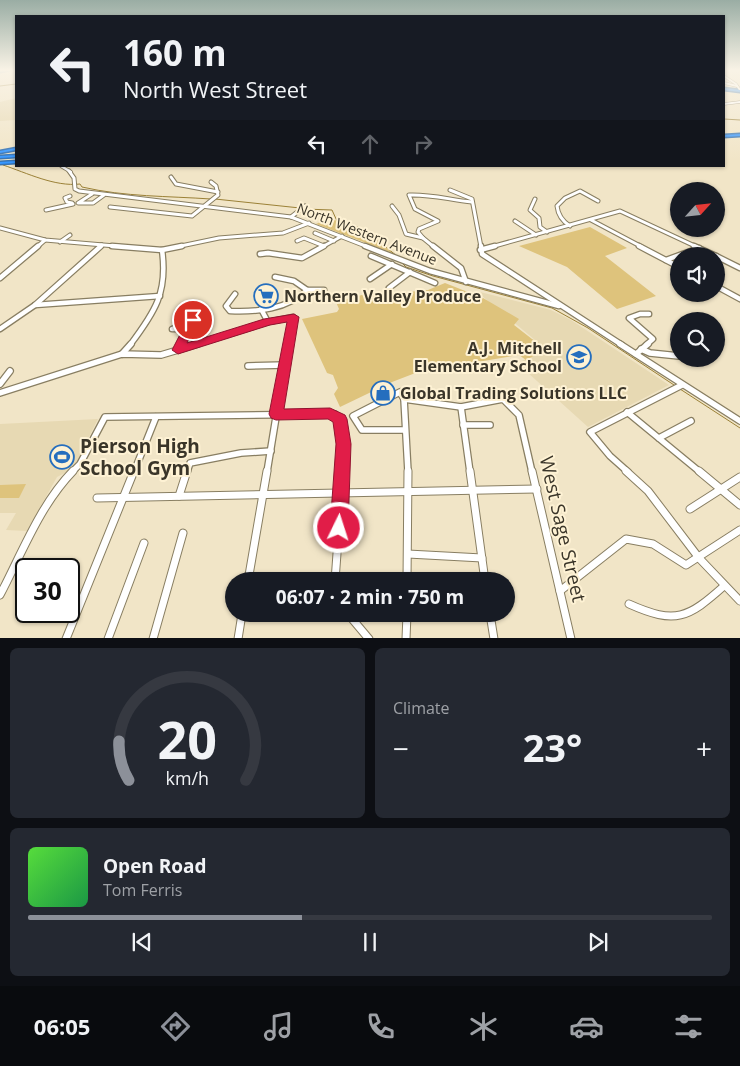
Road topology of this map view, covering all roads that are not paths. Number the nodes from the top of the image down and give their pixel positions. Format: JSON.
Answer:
{"nodes":[{"id":1,"x":725,"y":102,"type":"edge"},
{"id":2,"x":740,"y":102,"type":"edge"},
{"id":3,"x":725,"y":137,"type":"edge"},
{"id":4,"x":740,"y":137,"type":"edge"},
{"id":5,"x":15,"y":149,"type":"edge"},
{"id":6,"x":15,"y":154,"type":"edge"},
{"id":7,"x":0,"y":155,"type":"edge"},
{"id":8,"x":15,"y":162,"type":"edge"},
{"id":9,"x":0,"y":163,"type":"edge"},
{"id":10,"x":63,"y":167,"type":"edge"},
{"id":11,"x":171,"y":177,"type":"dead end"},
{"id":12,"x":211,"y":182,"type":"dead end"},
{"id":13,"x":450,"y":190,"type":"dead end"},
{"id":14,"x":218,"y":192,"type":"junction"},
{"id":15,"x":92,"y":194,"type":"junction"},
{"id":16,"x":104,"y":195,"type":"junction"},
{"id":17,"x":70,"y":196,"type":"dead end"},
{"id":18,"x":535,"y":199,"type":"dead end"},
{"id":19,"x":598,"y":201,"type":"dead end"},
{"id":20,"x":472,"y":202,"type":"junction"},
{"id":21,"x":78,"y":203,"type":"junction"},
{"id":22,"x":73,"y":204,"type":"junction"},
{"id":23,"x":206,"y":206,"type":"junction"},
{"id":24,"x":305,"y":206,"type":"dead end"},
{"id":25,"x":392,"y":206,"type":"dead end"},
{"id":26,"x":110,"y":207,"type":"dead end"},
{"id":27,"x":46,"y":210,"type":"dead end"},
{"id":28,"x":291,"y":217,"type":"junction"},
{"id":29,"x":591,"y":220,"type":"junction"},
{"id":30,"x":515,"y":221,"type":"dead end"},
{"id":31,"x":309,"y":223,"type":"junction"},
{"id":32,"x":570,"y":226,"type":"junction"},
{"id":33,"x":0,"y":228,"type":"edge"},
{"id":34,"x":547,"y":232,"type":"junction"},
{"id":35,"x":315,"y":233,"type":"dead end"},
{"id":36,"x":70,"y":235,"type":"dead end"},
{"id":37,"x":536,"y":235,"type":"junction"},
{"id":38,"x":342,"y":236,"type":"junction"},
{"id":39,"x":423,"y":238,"type":"junction"},
{"id":40,"x":46,"y":240,"type":"junction"},
{"id":41,"x":298,"y":240,"type":"dead end"},
{"id":42,"x":334,"y":241,"type":"junction"},
{"id":43,"x":60,"y":242,"type":"junction"},
{"id":44,"x":102,"y":245,"type":"junction"},
{"id":45,"x":324,"y":246,"type":"junction"},
{"id":46,"x":697,"y":247,"type":"edge"},
{"id":47,"x":162,"y":250,"type":"junction"},
{"id":48,"x":480,"y":250,"type":"junction"},
{"id":49,"x":260,"y":254,"type":"dead end"},
{"id":50,"x":371,"y":256,"type":"dead end"},
{"id":51,"x":390,"y":256,"type":"junction"},
{"id":52,"x":670,"y":259,"type":"edge"},
{"id":53,"x":382,"y":260,"type":"junction"},
{"id":54,"x":666,"y":260,"type":"junction"},
{"id":55,"x":725,"y":260,"type":"edge"},
{"id":56,"x":670,"y":262,"type":"edge"},
{"id":57,"x":392,"y":264,"type":"junction"},
{"id":58,"x":740,"y":268,"type":"edge"},
{"id":59,"x":410,"y":272,"type":"junction"},
{"id":60,"x":276,"y":277,"type":"dead end"},
{"id":61,"x":0,"y":278,"type":"edge"},
{"id":62,"x":370,"y":279,"type":"dead end"},
{"id":63,"x":435,"y":282,"type":"dead end"},
{"id":64,"x":466,"y":282,"type":"junction"},
{"id":65,"x":389,"y":288,"type":"dead end"},
{"id":66,"x":307,"y":290,"type":"junction"},
{"id":67,"x":324,"y":290,"type":"dead end"},
{"id":68,"x":725,"y":290,"type":"edge"},
{"id":69,"x":235,"y":294,"type":"dead end"},
{"id":70,"x":542,"y":294,"type":"junction"},
{"id":71,"x":160,"y":296,"type":"junction"},
{"id":72,"x":740,"y":298,"type":"edge"},
{"id":73,"x":536,"y":300,"type":"junction"},
{"id":74,"x":35,"y":305,"type":"junction"},
{"id":75,"x":559,"y":306,"type":"junction"},
{"id":76,"x":262,"y":310,"type":"junction"},
{"id":77,"x":649,"y":314,"type":"dead end"},
{"id":78,"x":194,"y":316,"type":"dead end"},
{"id":79,"x":268,"y":322,"type":"junction"},
{"id":80,"x":0,"y":330,"type":"edge"},
{"id":81,"x":641,"y":349,"type":"junction"},
{"id":82,"x":178,"y":350,"type":"junction"},
{"id":83,"x":122,"y":354,"type":"junction"},
{"id":84,"x":636,"y":354,"type":"junction"},
{"id":85,"x":670,"y":355,"type":"edge"},
{"id":86,"x":285,"y":365,"type":"junction"},
{"id":87,"x":248,"y":366,"type":"dead end"},
{"id":88,"x":10,"y":371,"type":"dead end"},
{"id":89,"x":0,"y":384,"type":"edge"},
{"id":90,"x":682,"y":385,"type":"junction"},
{"id":91,"x":0,"y":393,"type":"edge"},
{"id":92,"x":404,"y":400,"type":"junction"},
{"id":93,"x":461,"y":407,"type":"junction"},
{"id":94,"x":627,"y":412,"type":"junction"},
{"id":95,"x":276,"y":414,"type":"junction"},
{"id":96,"x":156,"y":417,"type":"junction"},
{"id":97,"x":691,"y":421,"type":"dead end"},
{"id":98,"x":740,"y":421,"type":"edge"},
{"id":99,"x":463,"y":425,"type":"junction"},
{"id":100,"x":490,"y":425,"type":"dead end"},
{"id":101,"x":404,"y":430,"type":"junction"},
{"id":102,"x":659,"y":438,"type":"junction"},
{"id":103,"x":271,"y":452,"type":"junction"},
{"id":104,"x":740,"y":477,"type":"edge"},
{"id":105,"x":537,"y":489,"type":"junction"},
{"id":106,"x":472,"y":490,"type":"junction"},
{"id":107,"x":721,"y":490,"type":"junction"},
{"id":108,"x":409,"y":491,"type":"junction"},
{"id":109,"x":342,"y":493,"type":"junction"},
{"id":110,"x":263,"y":494,"type":"junction"},
{"id":111,"x":178,"y":496,"type":"junction"},
{"id":112,"x":123,"y":497,"type":"junction"},
{"id":113,"x":97,"y":498,"type":"dead end"},
{"id":114,"x":740,"y":505,"type":"edge"},
{"id":115,"x":690,"y":509,"type":"dead end"},
{"id":116,"x":740,"y":530,"type":"edge"},
{"id":117,"x":183,"y":532,"type":"dead end"},
{"id":118,"x":144,"y":543,"type":"dead end"},
{"id":119,"x":408,"y":554,"type":"junction"},
{"id":120,"x":482,"y":558,"type":"junction"},
{"id":121,"x":699,"y":558,"type":"junction"},
{"id":122,"x":250,"y":572,"type":"edge"},
{"id":123,"x":336,"y":572,"type":"edge"},
{"id":124,"x":408,"y":572,"type":"edge"},
{"id":125,"x":484,"y":572,"type":"edge"},
{"id":126,"x":724,"y":586,"type":"junction"},
{"id":127,"x":560,"y":591,"type":"junction"},
{"id":128,"x":0,"y":595,"type":"edge"},
{"id":129,"x":740,"y":601,"type":"edge"},
{"id":130,"x":629,"y":604,"type":"dead end"},
{"id":131,"x":241,"y":622,"type":"edge"},
{"id":132,"x":355,"y":622,"type":"edge"},
{"id":133,"x":407,"y":622,"type":"edge"},
{"id":134,"x":491,"y":622,"type":"edge"},
{"id":135,"x":66,"y":638,"type":"edge"},
{"id":136,"x":108,"y":638,"type":"edge"},
{"id":137,"x":153,"y":638,"type":"edge"},
{"id":138,"x":238,"y":638,"type":"edge"},
{"id":139,"x":369,"y":638,"type":"edge"},
{"id":140,"x":406,"y":638,"type":"edge"},
{"id":141,"x":494,"y":638,"type":"edge"},
{"id":142,"x":571,"y":638,"type":"edge"}],
"edges":[{"from":1,"to":2,"type":"street"},
{"from":3,"to":4,"type":"highway"},
{"from":5,"to":7,"type":"highway"},
{"from":6,"to":7,"type":"highway"},
{"from":8,"to":9,"type":"highway"},
{"from":10,"to":15,"type":"street"},
{"from":11,"to":14,"type":"street"},
{"from":12,"to":14,"type":"street"},
{"from":13,"to":20,"type":"street"},
{"from":14,"to":23,"type":"street"},
{"from":15,"to":16,"type":"street","name":"North Western Avenue"},
{"from":15,"to":21,"type":"street"},
{"from":16,"to":21,"type":"street"},
{"from":16,"to":23,"type":"street","name":"North Western Avenue"},
{"from":17,"to":22,"type":"street"},
{"from":18,"to":34,"type":"street"},
{"from":19,"to":32,"type":"street"},
{"from":20,"to":39,"type":"street"},
{"from":20,"to":48,"type":"street"},
{"from":21,"to":22,"type":"street"},
{"from":22,"to":27,"type":"street"},
{"from":23,"to":26,"type":"street"},
{"from":23,"to":28,"type":"street","name":"North Western Avenue"},
{"from":24,"to":28,"type":"street"},
{"from":25,"to":39,"type":"street"},
{"from":28,"to":31,"type":"street","name":"North Western Avenue"},
{"from":29,"to":32,"type":"street"},
{"from":29,"to":46,"type":"street"},
{"from":29,"to":54,"type":"street"},
{"from":30,"to":37,"type":"street"},
{"from":31,"to":38,"type":"street","name":"North Western Avenue"},
{"from":31,"to":47,"type":"street"},
{"from":32,"to":34,"type":"street"},
{"from":33,"to":40,"type":"street"},
{"from":34,"to":37,"type":"street"},
{"from":35,"to":42,"type":"street"},
{"from":36,"to":43,"type":"street"},
{"from":37,"to":48,"type":"street"},
{"from":38,"to":42,"type":"street"},
{"from":38,"to":51,"type":"street","name":"North Western Avenue"},
{"from":39,"to":64,"type":"street"},
{"from":40,"to":43,"type":"street"},
{"from":40,"to":61,"type":"street"},
{"from":41,"to":45,"type":"street"},
{"from":42,"to":45,"type":"street"},
{"from":43,"to":44,"type":"street"},
{"from":44,"to":47,"type":"street"},
{"from":44,"to":74,"type":"street"},
{"from":45,"to":49,"type":"street"},
{"from":47,"to":71,"type":"street"},
{"from":48,"to":70,"type":"street"},
{"from":50,"to":53,"type":"street"},
{"from":51,"to":53,"type":"street"},
{"from":51,"to":64,"type":"street","name":"North Western Avenue"},
{"from":52,"to":54,"type":"street"},
{"from":53,"to":57,"type":"street"},
{"from":54,"to":56,"type":"street"},
{"from":55,"to":58,"type":"street"},
{"from":57,"to":59,"type":"street"},
{"from":57,"to":62,"type":"street"},
{"from":59,"to":63,"type":"street"},
{"from":59,"to":65,"type":"street"},
{"from":60,"to":66,"type":"street"},
{"from":64,"to":73,"type":"street","name":"North Western Avenue"},
{"from":66,"to":67,"type":"street"},
{"from":66,"to":76,"type":"street"},
{"from":68,"to":72,"type":"street"},
{"from":69,"to":76,"type":"street"},
{"from":70,"to":73,"type":"street"},
{"from":70,"to":75,"type":"street"},
{"from":71,"to":74,"type":"street"},
{"from":71,"to":83,"type":"street"},
{"from":73,"to":75,"type":"street","name":"North Western Avenue"},
{"from":74,"to":80,"type":"street"},
{"from":75,"to":84,"type":"street"},
{"from":76,"to":79,"type":"street"},
{"from":77,"to":81,"type":"street"},
{"from":78,"to":82,"type":"street"},
{"from":79,"to":82,"type":"street"},
{"from":79,"to":86,"type":"street"},
{"from":81,"to":84,"type":"street"},
{"from":81,"to":85,"type":"street"},
{"from":82,"to":83,"type":"street"},
{"from":83,"to":91,"type":"street"},
{"from":84,"to":90,"type":"street"},
{"from":86,"to":87,"type":"street"},
{"from":86,"to":95,"type":"street"},
{"from":88,"to":89,"type":"street"},
{"from":90,"to":94,"type":"street"},
{"from":90,"to":98,"type":"street"},
{"from":92,"to":93,"type":"street"},
{"from":92,"to":101,"type":"street"},
{"from":92,"to":101,"type":"street"},
{"from":93,"to":99,"type":"street"},
{"from":93,"to":105,"type":"street","name":"West Sage Street"},
{"from":94,"to":102,"type":"street"},
{"from":94,"to":121,"type":"street"},
{"from":95,"to":96,"type":"street"},
{"from":95,"to":103,"type":"street"},
{"from":95,"to":109,"type":"street"},
{"from":96,"to":112,"type":"street"},
{"from":96,"to":128,"type":"street"},
{"from":97,"to":102,"type":"street"},
{"from":99,"to":100,"type":"street"},
{"from":99,"to":106,"type":"street"},
{"from":101,"to":108,"type":"street"},
{"from":102,"to":107,"type":"street"},
{"from":103,"to":110,"type":"street"},
{"from":103,"to":111,"type":"street"},
{"from":104,"to":107,"type":"street"},
{"from":105,"to":106,"type":"street"},
{"from":105,"to":127,"type":"street","name":"West Sage Street"},
{"from":106,"to":108,"type":"street"},
{"from":106,"to":120,"type":"street"},
{"from":107,"to":114,"type":"street"},
{"from":107,"to":115,"type":"street"},
{"from":108,"to":109,"type":"street"},
{"from":108,"to":119,"type":"street"},
{"from":109,"to":110,"type":"street"},
{"from":109,"to":123,"type":"street"},
{"from":110,"to":111,"type":"street"},
{"from":110,"to":122,"type":"street"},
{"from":111,"to":112,"type":"street"},
{"from":112,"to":113,"type":"street"},
{"from":112,"to":135,"type":"street"},
{"from":116,"to":121,"type":"street"},
{"from":117,"to":137,"type":"street"},
{"from":118,"to":136,"type":"street"},
{"from":119,"to":120,"type":"street"},
{"from":119,"to":124,"type":"street"},
{"from":120,"to":125,"type":"street"},
{"from":121,"to":126,"type":"street"},
{"from":121,"to":127,"type":"street"},
{"from":126,"to":129,"type":"street"},
{"from":126,"to":130,"type":"street"},
{"from":127,"to":142,"type":"street","name":"West Sage Street"},
{"from":131,"to":138,"type":"street"},
{"from":132,"to":139,"type":"street"},
{"from":133,"to":140,"type":"street"},
{"from":134,"to":141,"type":"street"}]}
